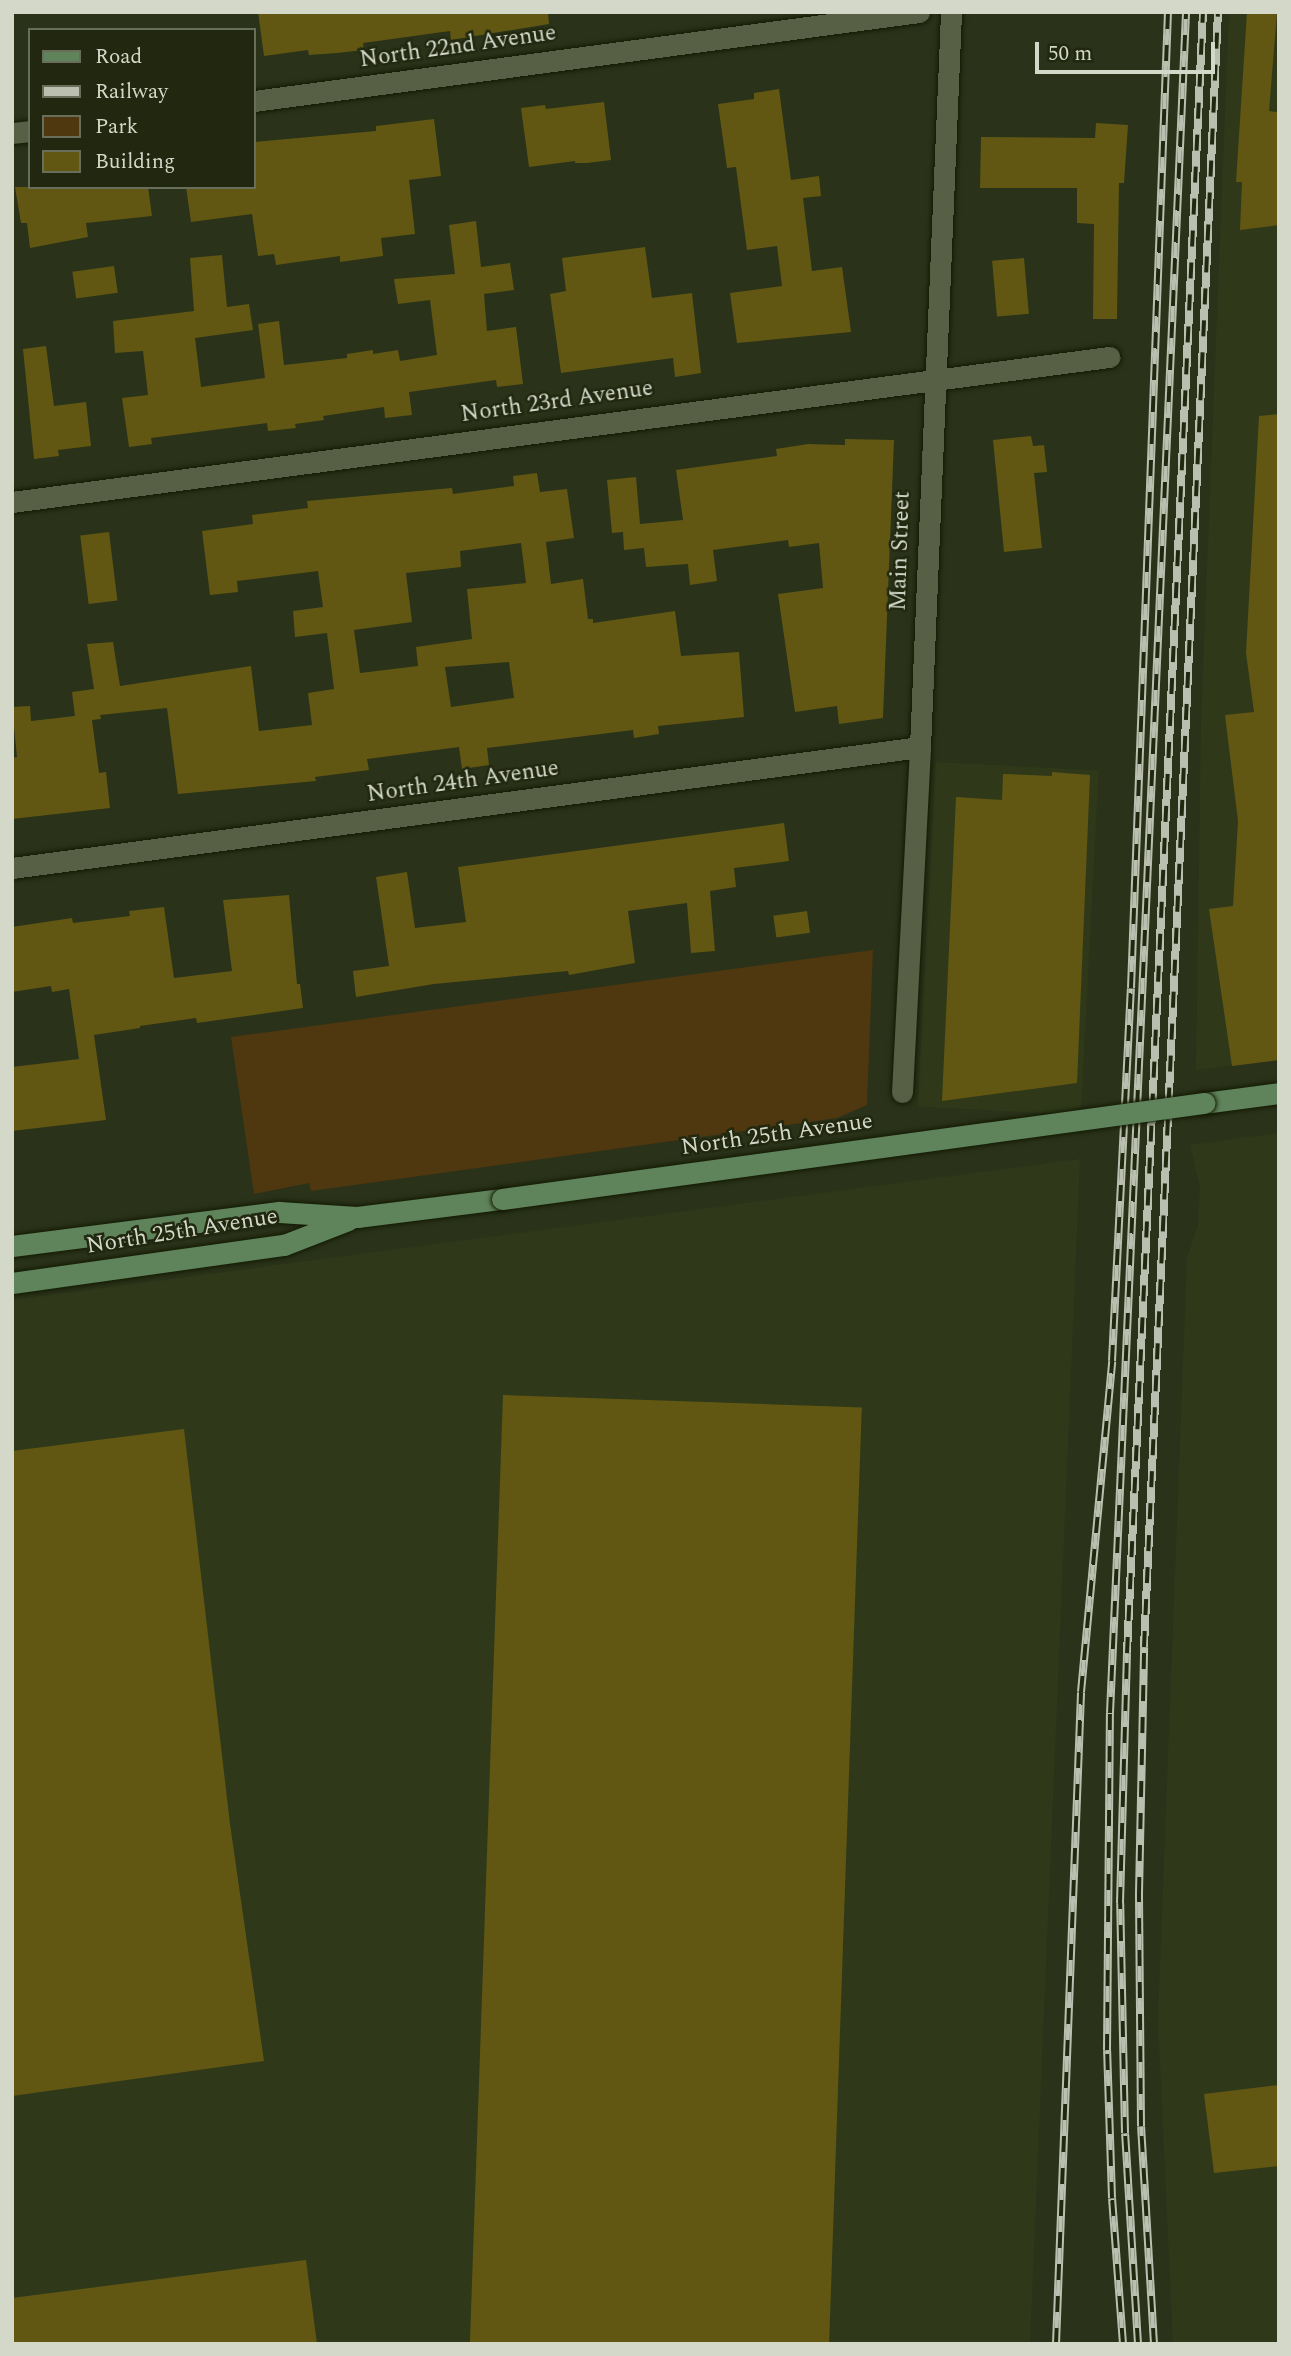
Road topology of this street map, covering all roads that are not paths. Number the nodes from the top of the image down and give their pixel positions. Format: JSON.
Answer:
{"nodes":[{"id":1,"x":919,"y":12,"type":"edge"},
{"id":2,"x":951,"y":12,"type":"edge"},
{"id":3,"x":256,"y":101,"type":"edge"},
{"id":4,"x":1109,"y":356,"type":"dead end"},
{"id":5,"x":934,"y":379,"type":"junction"},
{"id":6,"x":12,"y":502,"type":"edge"},
{"id":7,"x":920,"y":747,"type":"junction"},
{"id":8,"x":12,"y":868,"type":"edge"},
{"id":9,"x":902,"y":1093,"type":"dead end"},
{"id":10,"x":1279,"y":1093,"type":"edge"},
{"id":11,"x":357,"y":1217,"type":"junction"},
{"id":12,"x":12,"y":1246,"type":"edge"},
{"id":13,"x":12,"y":1283,"type":"edge"}],
"edges":[{"from":1,"to":3,"type":"street","name":"North 22nd Avenue"},
{"from":2,"to":5,"type":"street","name":"Main Street"},
{"from":4,"to":5,"type":"street","name":"North 23rd Avenue"},
{"from":5,"to":6,"type":"street","name":"North 23rd Avenue"},
{"from":5,"to":7,"type":"street","name":"Main Street"},
{"from":7,"to":8,"type":"street","name":"North 24th Avenue"},
{"from":7,"to":9,"type":"street","name":"Main Street"},
{"from":10,"to":11,"type":"main road","name":"North 25th Avenue","bridge":true},
{"from":11,"to":12,"type":"main road","name":"North 25th Avenue"},
{"from":11,"to":13,"type":"main road","name":"North 25th Avenue"}]}
